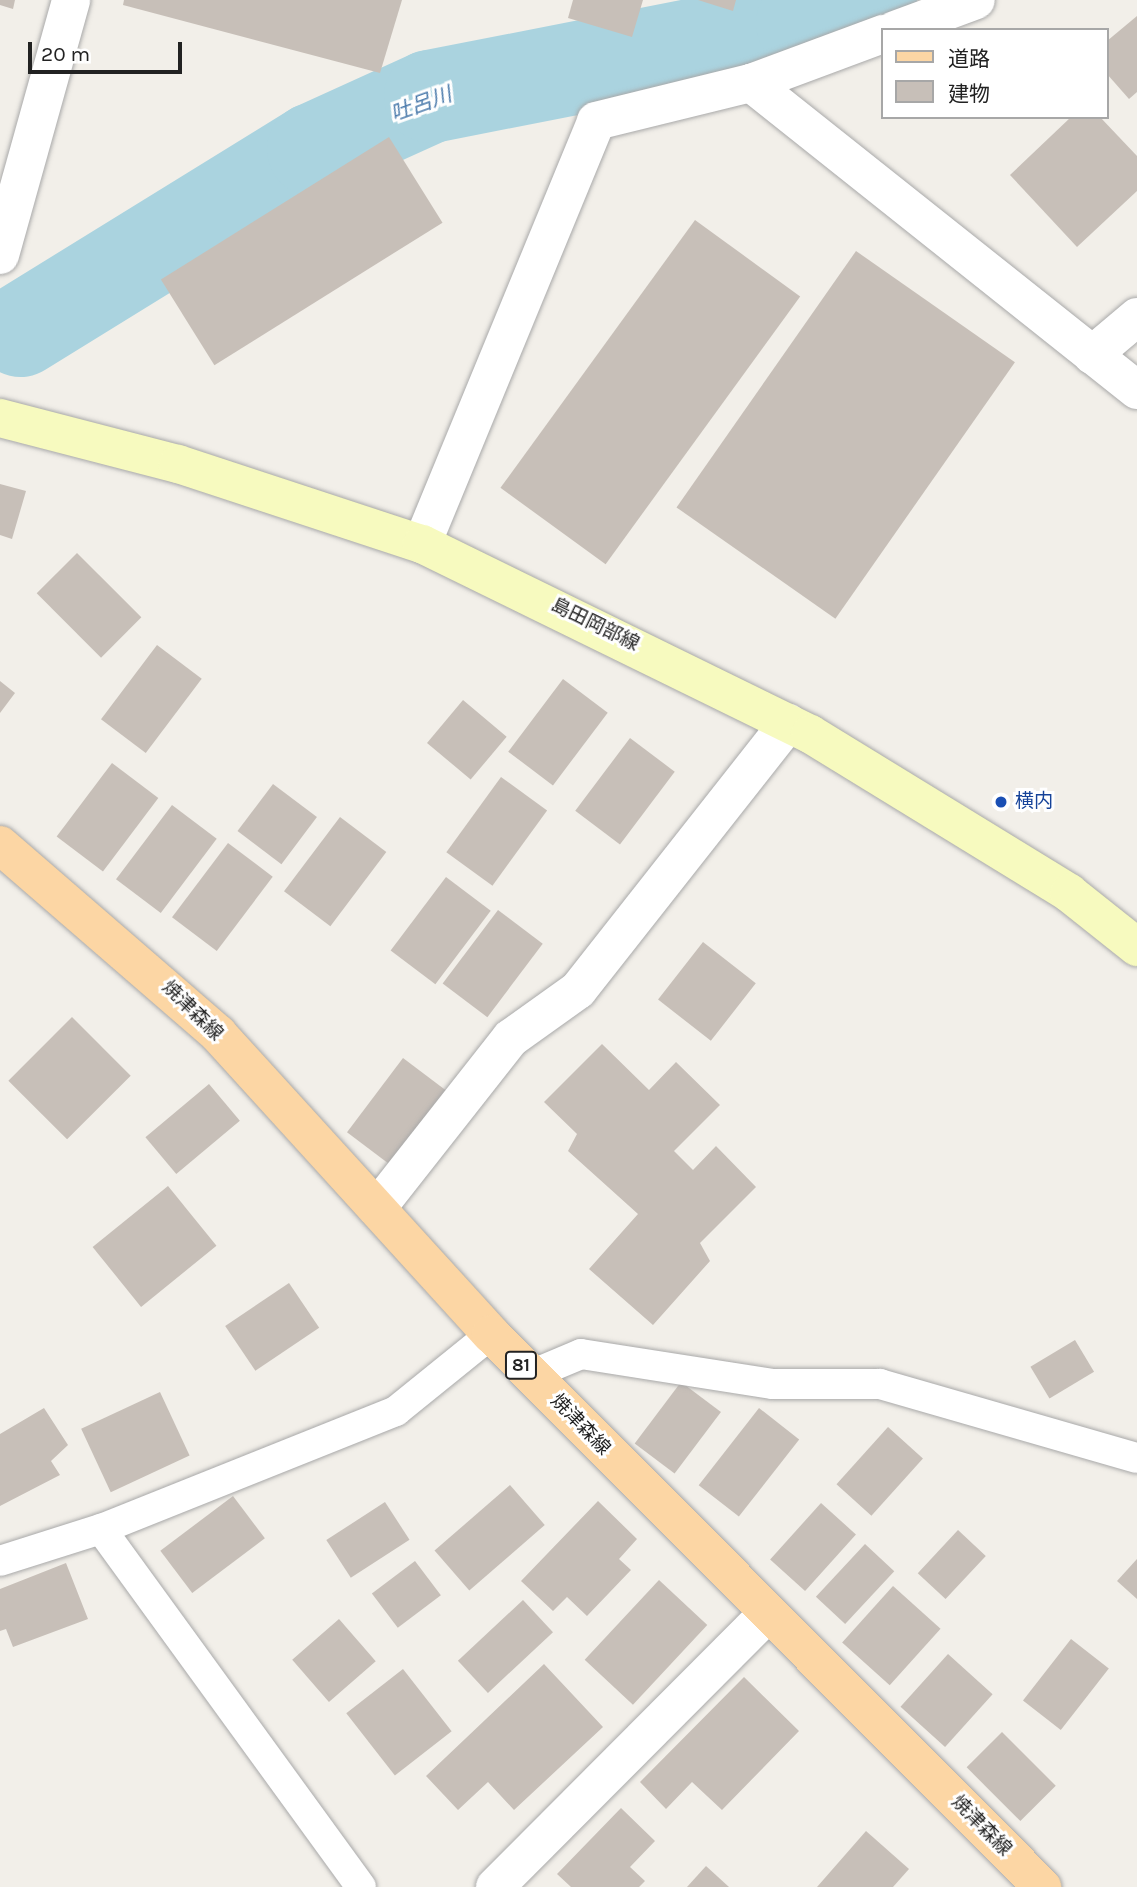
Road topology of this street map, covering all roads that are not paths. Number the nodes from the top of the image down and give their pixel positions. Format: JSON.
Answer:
{"nodes":[{"id":1,"x":71,"y":0,"type":"edge"},
{"id":2,"x":976,"y":0,"type":"edge"},
{"id":3,"x":900,"y":28,"type":"edge"},
{"id":4,"x":881,"y":35,"type":"edge"},
{"id":5,"x":751,"y":83,"type":"junction"},
{"id":6,"x":0,"y":255,"type":"edge"},
{"id":7,"x":1137,"y":317,"type":"edge"},
{"id":8,"x":1092,"y":355,"type":"junction"},
{"id":9,"x":1137,"y":390,"type":"edge"},
{"id":10,"x":16,"y":422,"type":"edge"},
{"id":11,"x":422,"y":544,"type":"junction"},
{"id":12,"x":788,"y":723,"type":"junction"},
{"id":13,"x":0,"y":845,"type":"edge"},
{"id":14,"x":1137,"y":947,"type":"edge"},
{"id":15,"x":377,"y":1208,"type":"junction"},
{"id":16,"x":491,"y":1334,"type":"junction"},
{"id":17,"x":531,"y":1375,"type":"junction"},
{"id":18,"x":1137,"y":1458,"type":"edge"},
{"id":19,"x":101,"y":1529,"type":"junction"},
{"id":20,"x":0,"y":1561,"type":"edge"},
{"id":21,"x":766,"y":1615,"type":"junction"},
{"id":22,"x":361,"y":1887,"type":"edge"},
{"id":23,"x":495,"y":1887,"type":"edge"},
{"id":24,"x":1042,"y":1887,"type":"edge"}],
"edges":[{"from":1,"to":6,"type":"street"},
{"from":2,"to":3,"type":"street"},
{"from":4,"to":5,"type":"street"},
{"from":5,"to":8,"type":"street"},
{"from":5,"to":11,"type":"street"},
{"from":7,"to":8,"type":"street"},
{"from":8,"to":9,"type":"street"},
{"from":10,"to":11,"type":"main road","name":"島田岡部線"},
{"from":11,"to":12,"type":"main road","name":"島田岡部線"},
{"from":12,"to":14,"type":"main road","name":"島田岡部線"},
{"from":12,"to":15,"type":"street"},
{"from":13,"to":15,"type":"main road","name":"焼津森線","number":"81"},
{"from":15,"to":16,"type":"main road","name":"焼津森線","number":"81"},
{"from":16,"to":17,"type":"main road","name":"焼津森線","number":"81"},
{"from":16,"to":19,"type":"lane"},
{"from":17,"to":18,"type":"lane"},
{"from":17,"to":21,"type":"main road","name":"焼津森線","number":"81"},
{"from":19,"to":20,"type":"lane"},
{"from":19,"to":22,"type":"lane"},
{"from":21,"to":23,"type":"street"},
{"from":21,"to":24,"type":"main road","name":"焼津森線","number":"81"}]}
